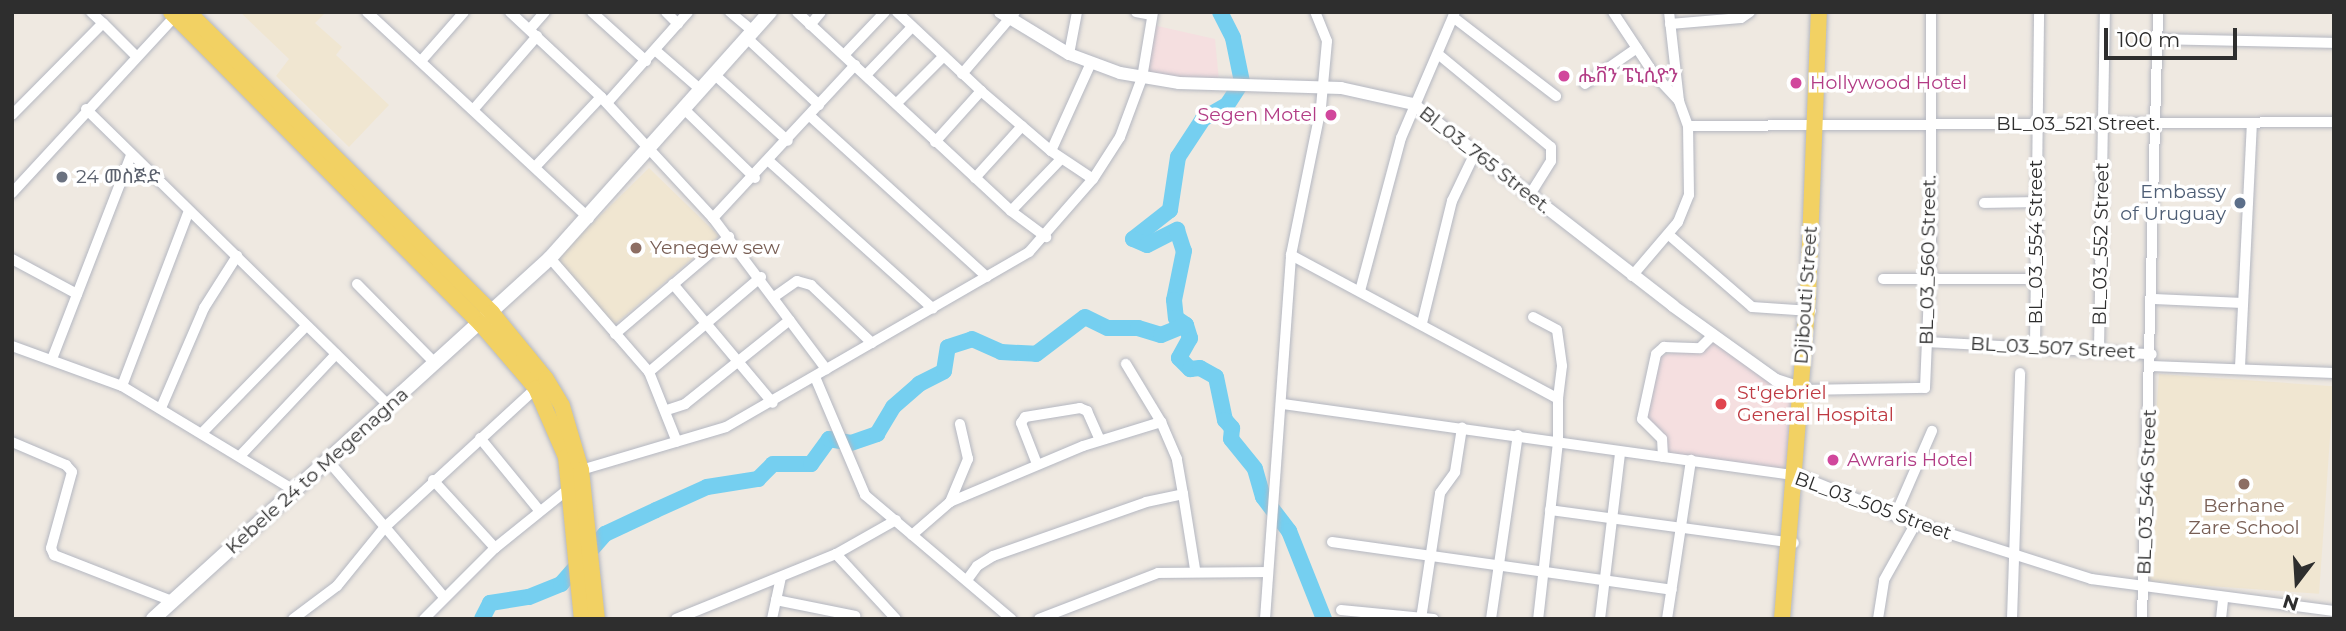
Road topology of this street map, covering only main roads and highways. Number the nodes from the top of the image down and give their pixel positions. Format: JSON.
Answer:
{"nodes":[{"id":1,"x":770,"y":12,"type":"edge"},
{"id":2,"x":1819,"y":12,"type":"edge"},
{"id":3,"x":1825,"y":12,"type":"edge"},
{"id":4,"x":178,"y":13,"type":"edge"},
{"id":5,"x":1818,"y":125,"type":"junction"},
{"id":6,"x":486,"y":318,"type":"junction"},
{"id":7,"x":1791,"y":542,"type":"junction"},
{"id":8,"x":586,"y":573,"type":"junction"},
{"id":9,"x":581,"y":612,"type":"edge"},
{"id":10,"x":153,"y":619,"type":"edge"},
{"id":11,"x":597,"y":619,"type":"edge"},
{"id":12,"x":1782,"y":619,"type":"edge"},
{"id":13,"x":1788,"y":619,"type":"edge"}],
"edges":[{"from":1,"to":6,"type":"main road","name":"Kebele 24 to Megenagna"},
{"from":2,"to":5,"type":"main road","name":"Djibouti Street"},
{"from":3,"to":5,"type":"main road"},
{"from":4,"to":6,"type":"main road"},
{"from":5,"to":7,"type":"main road","name":"Djibouti Street"},
{"from":6,"to":8,"type":"main road"},
{"from":6,"to":8,"type":"main road"},
{"from":6,"to":10,"type":"main road","name":"Kebele 24 to Megenagna"},
{"from":7,"to":12,"type":"main road","name":"Djibouti Street"},
{"from":7,"to":13,"type":"main road","name":"Djibouti Street"},
{"from":8,"to":9,"type":"main road"},
{"from":8,"to":11,"type":"main road"}]}
